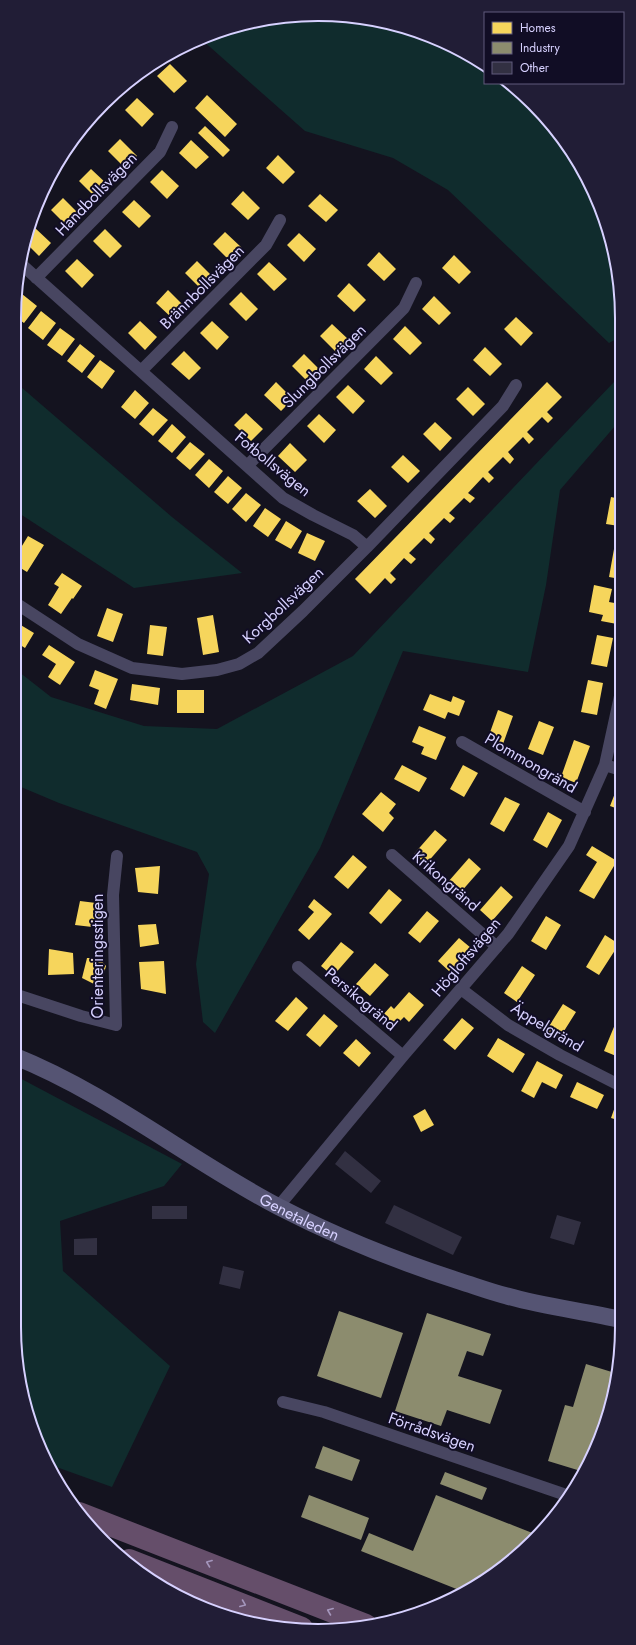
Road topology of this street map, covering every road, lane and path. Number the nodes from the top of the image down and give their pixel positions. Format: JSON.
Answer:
{"nodes":[{"id":1,"x":172,"y":127,"type":"dead end"},
{"id":2,"x":280,"y":220,"type":"dead end"},
{"id":3,"x":26,"y":268,"type":"edge"},
{"id":4,"x":36,"y":278,"type":"junction"},
{"id":5,"x":416,"y":283,"type":"dead end"},
{"id":6,"x":141,"y":371,"type":"junction"},
{"id":7,"x":516,"y":385,"type":"dead end"},
{"id":8,"x":247,"y":466,"type":"junction"},
{"id":9,"x":367,"y":546,"type":"junction"},
{"id":10,"x":21,"y":607,"type":"edge"},
{"id":11,"x":615,"y":719,"type":"edge"},
{"id":12,"x":462,"y":742,"type":"dead end"},
{"id":13,"x":605,"y":765,"type":"junction"},
{"id":14,"x":615,"y":768,"type":"edge"},
{"id":15,"x":585,"y":812,"type":"junction"},
{"id":16,"x":392,"y":855,"type":"dead end"},
{"id":17,"x":117,"y":856,"type":"dead end"},
{"id":18,"x":497,"y":947,"type":"junction"},
{"id":19,"x":298,"y":967,"type":"dead end"},
{"id":20,"x":461,"y":988,"type":"junction"},
{"id":21,"x":21,"y":996,"type":"edge"},
{"id":22,"x":403,"y":1056,"type":"junction"},
{"id":23,"x":21,"y":1059,"type":"edge"},
{"id":24,"x":615,"y":1083,"type":"edge"},
{"id":25,"x":278,"y":1207,"type":"junction"},
{"id":26,"x":615,"y":1318,"type":"edge"},
{"id":27,"x":283,"y":1402,"type":"dead end"},
{"id":28,"x":564,"y":1494,"type":"edge"},
{"id":29,"x":90,"y":1517,"type":"edge"},
{"id":30,"x":137,"y":1563,"type":"edge"},
{"id":31,"x":354,"y":1621,"type":"edge"},
{"id":32,"x":286,"y":1622,"type":"edge"}],
"edges":[{"from":1,"to":4,"type":"street","name":"Handbollsvägen"},
{"from":2,"to":6,"type":"street","name":"Brännbollsvägen"},
{"from":3,"to":4,"type":"street","name":"Fotbollsvägen"},
{"from":4,"to":6,"type":"street","name":"Fotbollsvägen"},
{"from":5,"to":8,"type":"street","name":"Slungbollsvägen"},
{"from":6,"to":8,"type":"street","name":"Fotbollsvägen"},
{"from":7,"to":9,"type":"street"},
{"from":8,"to":9,"type":"street","name":"Fotbollsvägen"},
{"from":9,"to":10,"type":"street","name":"Korgbollsvägen"},
{"from":11,"to":13,"type":"street","name":"Högloftsvägen"},
{"from":12,"to":15,"type":"street","name":"Plommongränd"},
{"from":13,"to":14,"type":"street"},
{"from":13,"to":15,"type":"street","name":"Högloftsvägen"},
{"from":15,"to":18,"type":"street","name":"Högloftsvägen"},
{"from":16,"to":18,"type":"street","name":"Krikongränd"},
{"from":17,"to":21,"type":"street","name":"Orienteringsstigen"},
{"from":18,"to":20,"type":"street","name":"Högloftsvägen"},
{"from":19,"to":22,"type":"street","name":"Persikogränd"},
{"from":20,"to":22,"type":"street","name":"Högloftsvägen"},
{"from":20,"to":24,"type":"street","name":"Äppelgränd"},
{"from":22,"to":25,"type":"street","name":"Högloftsvägen"},
{"from":23,"to":25,"type":"main road","name":"Genetaleden"},
{"from":25,"to":26,"type":"main road","name":"Genetaleden"},
{"from":27,"to":28,"type":"street","name":"Förrådsvägen"},
{"from":31,"to":29,"type":"highway","one_way":true},
{"from":30,"to":32,"type":"highway","one_way":true}]}
